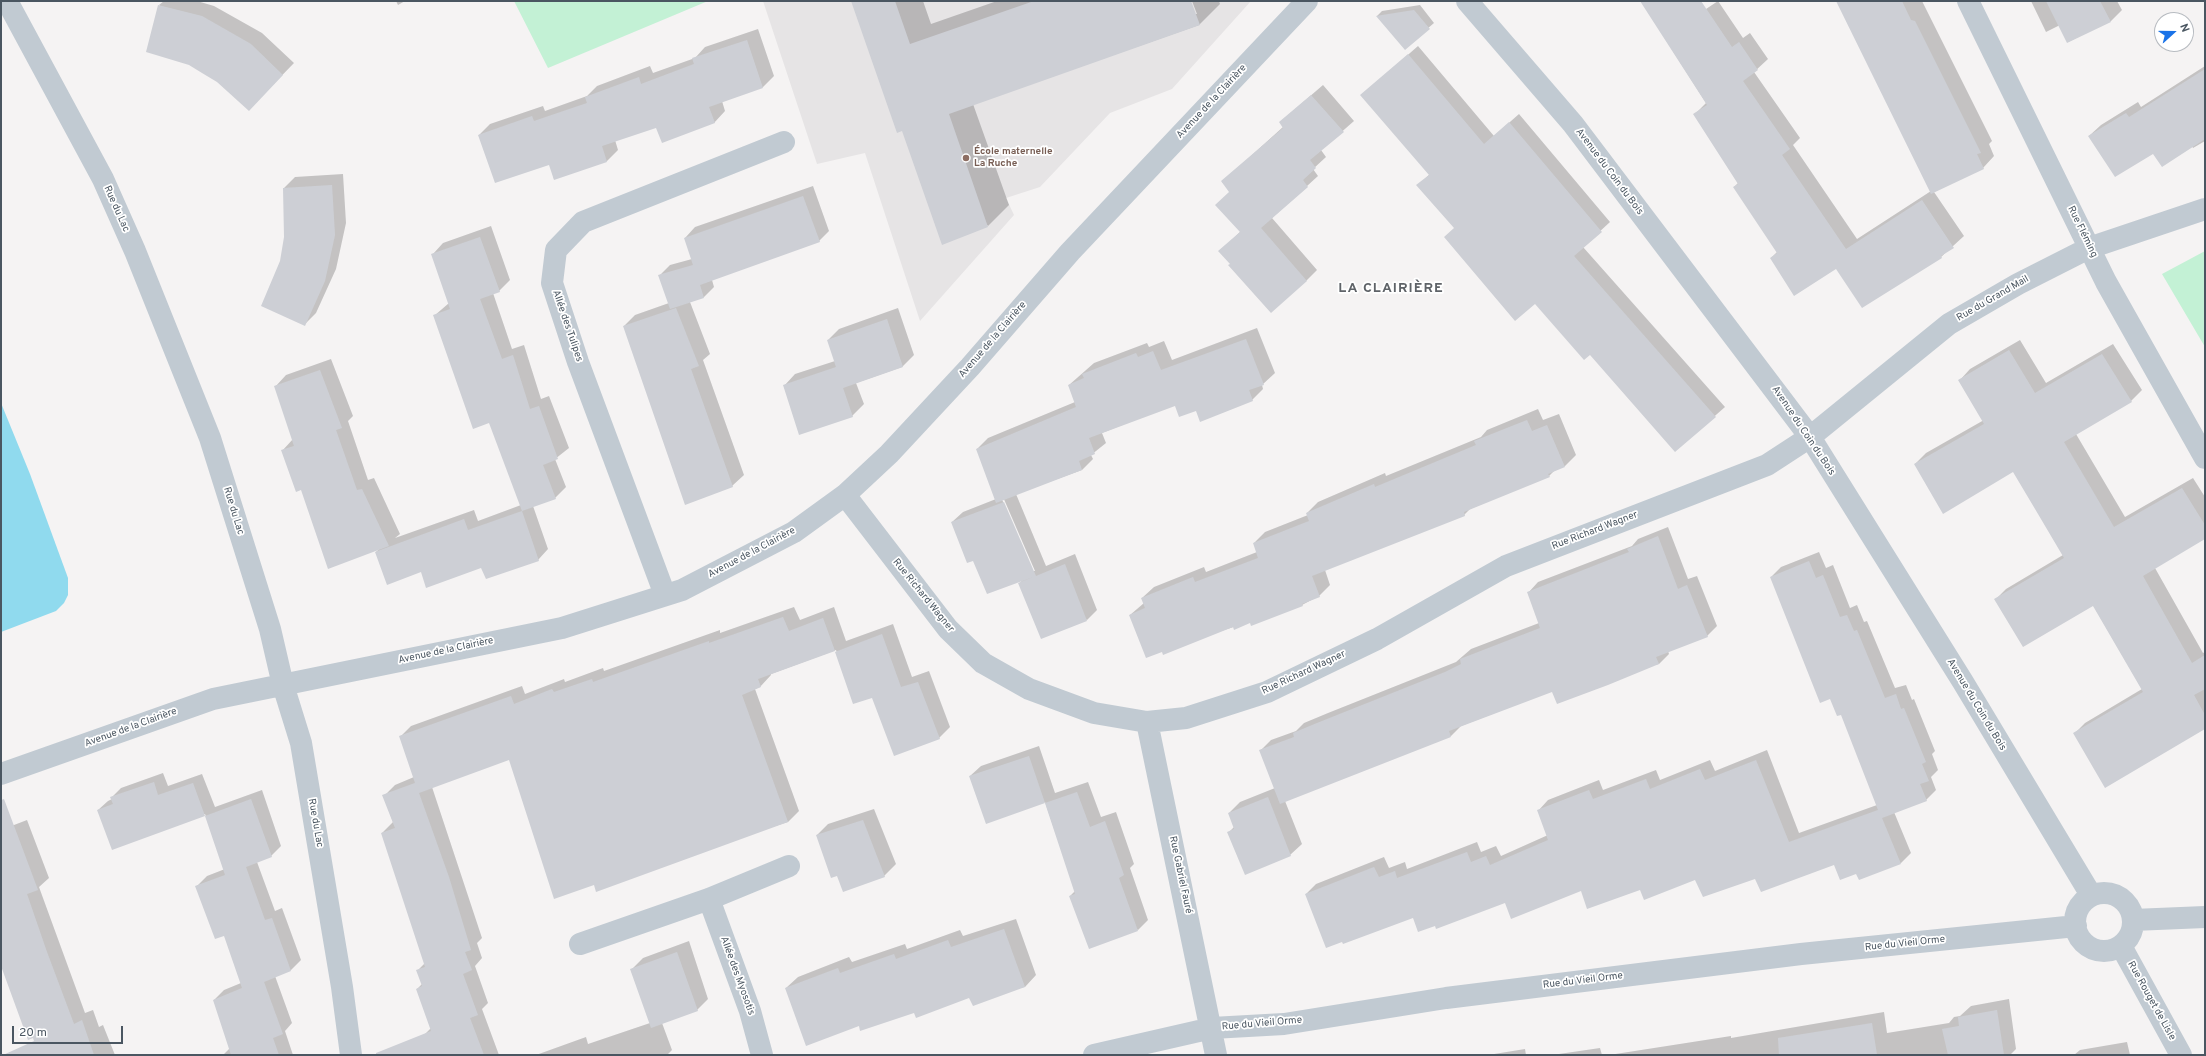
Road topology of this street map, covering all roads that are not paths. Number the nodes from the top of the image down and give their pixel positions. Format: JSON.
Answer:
{"nodes":[{"id":1,"x":8,"y":1,"type":"edge"},
{"id":2,"x":1307,"y":1,"type":"edge"},
{"id":3,"x":1466,"y":1,"type":"edge"},
{"id":4,"x":1968,"y":1,"type":"edge"},
{"id":5,"x":784,"y":142,"type":"dead end"},
{"id":6,"x":2205,"y":209,"type":"edge"},
{"id":7,"x":2089,"y":248,"type":"junction"},
{"id":8,"x":1810,"y":437,"type":"junction"},
{"id":9,"x":2205,"y":458,"type":"edge"},
{"id":10,"x":845,"y":495,"type":"junction"},
{"id":11,"x":665,"y":595,"type":"junction"},
{"id":12,"x":283,"y":685,"type":"junction"},
{"id":13,"x":1147,"y":722,"type":"junction"},
{"id":14,"x":1,"y":774,"type":"edge"},
{"id":15,"x":789,"y":866,"type":"dead end"},
{"id":16,"x":2091,"y":895,"type":"junction"},
{"id":17,"x":709,"y":899,"type":"junction"},
{"id":18,"x":2205,"y":917,"type":"edge"},
{"id":19,"x":2133,"y":920,"type":"junction"},
{"id":20,"x":2076,"y":926,"type":"junction"},
{"id":21,"x":580,"y":944,"type":"dead end"},
{"id":22,"x":2121,"y":946,"type":"junction"},
{"id":23,"x":1212,"y":1028,"type":"junction"},
{"id":24,"x":351,"y":1055,"type":"edge"},
{"id":25,"x":762,"y":1055,"type":"edge"},
{"id":26,"x":1094,"y":1055,"type":"edge"},
{"id":27,"x":1216,"y":1055,"type":"edge"},
{"id":28,"x":2181,"y":1055,"type":"edge"}],
"edges":[{"from":1,"to":12,"type":"street","name":"Rue du Lac"},
{"from":2,"to":10,"type":"street","name":"Avenue de la Clairière"},
{"from":3,"to":8,"type":"street","name":"Avenue du Coin du Bois"},
{"from":4,"to":7,"type":"street","name":"Rue Fléming"},
{"from":5,"to":11,"type":"street","name":"Allée des Tulipes"},
{"from":6,"to":7,"type":"street","name":"Rue du Grand Mail"},
{"from":7,"to":8,"type":"street","name":"Rue du Grand Mail"},
{"from":7,"to":9,"type":"street","name":"Rue Fléming"},
{"from":8,"to":13,"type":"street","name":"Rue Richard Wagner"},
{"from":8,"to":16,"type":"street","name":"Avenue du Coin du Bois"},
{"from":10,"to":11,"type":"street","name":"Avenue de la Clairière"},
{"from":10,"to":13,"type":"street","name":"Rue Richard Wagner"},
{"from":11,"to":12,"type":"street","name":"Avenue de la Clairière"},
{"from":12,"to":14,"type":"street","name":"Avenue de la Clairière"},
{"from":12,"to":24,"type":"street","name":"Rue du Lac"},
{"from":13,"to":23,"type":"street","name":"Rue Gabriel Fauré"},
{"from":15,"to":17,"type":"street"},
{"from":16,"to":19,"type":"street"},
{"from":16,"to":20,"type":"street"},
{"from":17,"to":21,"type":"street"},
{"from":17,"to":25,"type":"street","name":"Allée des Myosotis"},
{"from":18,"to":19,"type":"street"},
{"from":19,"to":22,"type":"street"},
{"from":20,"to":22,"type":"street"},
{"from":20,"to":23,"type":"street","name":"Rue du Vieil Orme"},
{"from":22,"to":28,"type":"street","name":"Rue Rouget de Lisle"},
{"from":23,"to":26,"type":"street","name":"Rue du Vieil Orme"},
{"from":23,"to":27,"type":"street","name":"Rue Gabriel Fauré"}]}
